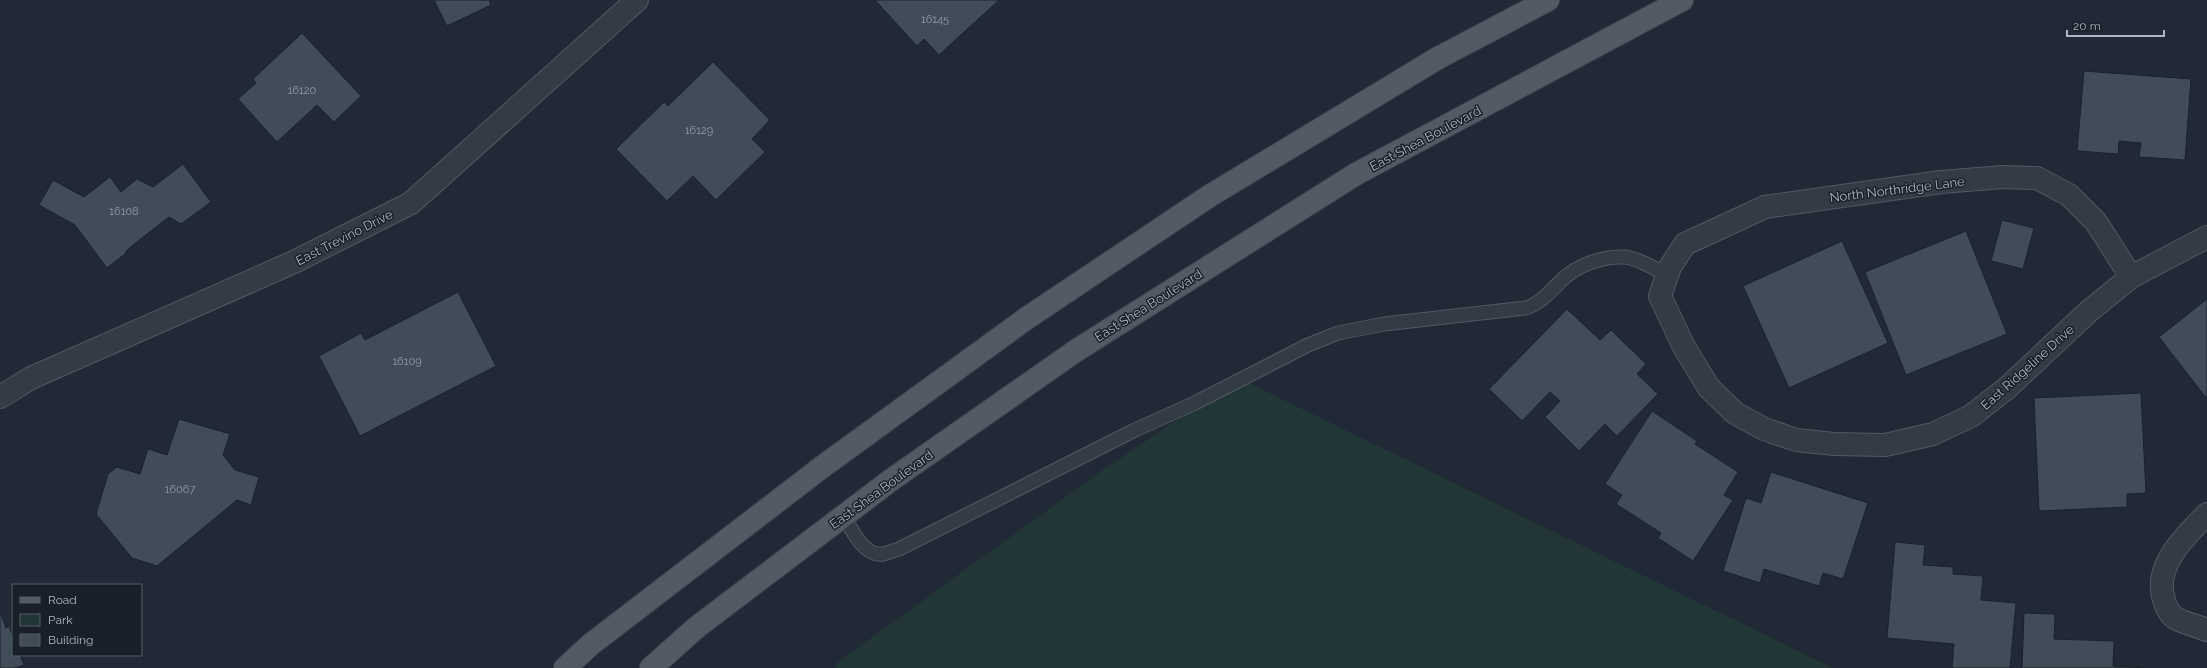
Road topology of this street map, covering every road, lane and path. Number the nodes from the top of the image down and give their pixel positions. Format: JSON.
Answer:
{"nodes":[{"id":1,"x":637,"y":0,"type":"edge"},
{"id":2,"x":1548,"y":0,"type":"edge"},
{"id":3,"x":1682,"y":0,"type":"edge"},
{"id":4,"x":2207,"y":237,"type":"edge"},
{"id":5,"x":1667,"y":274,"type":"junction"},
{"id":6,"x":2131,"y":277,"type":"junction"},
{"id":7,"x":1660,"y":296,"type":"joint"},
{"id":8,"x":0,"y":397,"type":"edge"},
{"id":9,"x":2207,"y":514,"type":"edge"},
{"id":10,"x":844,"y":516,"type":"junction"},
{"id":11,"x":2207,"y":630,"type":"edge"},
{"id":12,"x":565,"y":668,"type":"edge"},
{"id":13,"x":651,"y":668,"type":"edge"}],
"edges":[{"from":1,"to":8,"type":"street","name":"East Trevino Drive"},
{"from":2,"to":12,"type":"main road"},
{"from":3,"to":10,"type":"main road","name":"East Shea Boulevard"},
{"from":4,"to":6,"type":"street","name":"East Ridgeline Drive"},
{"from":5,"to":6,"type":"street","name":"North Northridge Lane"},
{"from":5,"to":7,"type":"street","name":"North Northridge Lane"},
{"from":5,"to":10,"type":"lane"},
{"from":6,"to":7,"type":"street","name":"East Ridgeline Drive"},
{"from":9,"to":11,"type":"street"},
{"from":10,"to":13,"type":"main road","name":"East Shea Boulevard"}]}
